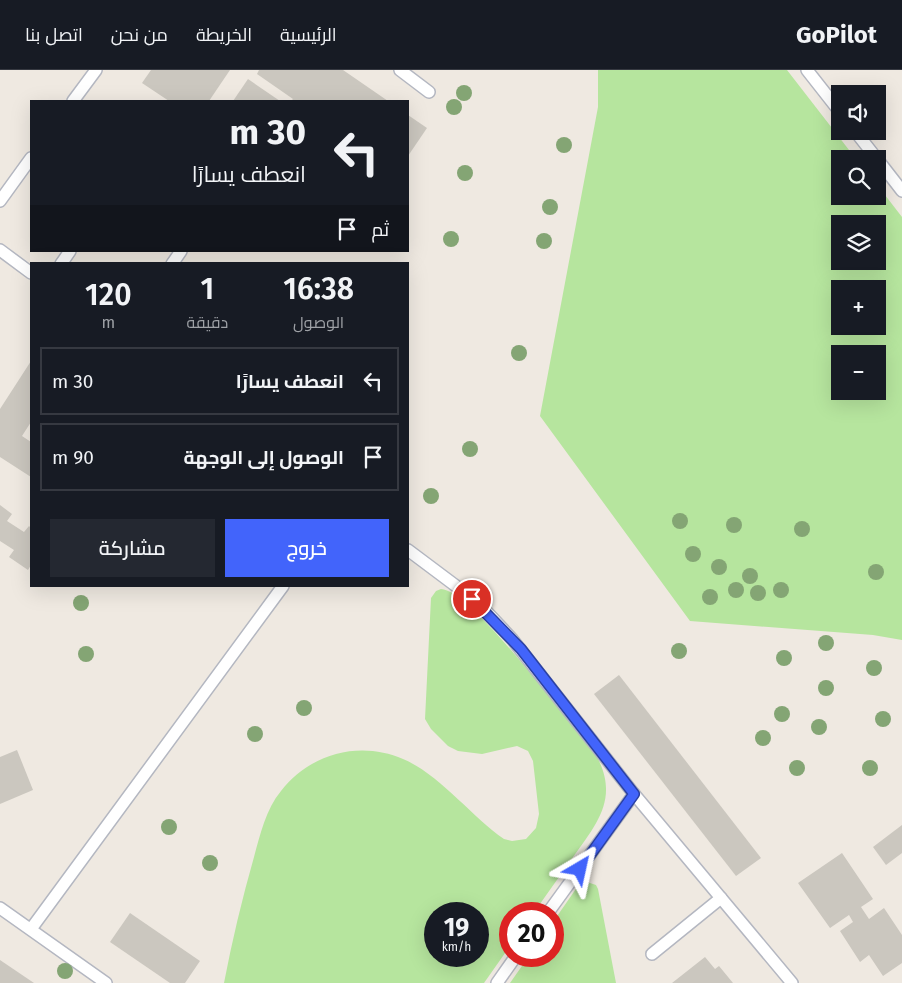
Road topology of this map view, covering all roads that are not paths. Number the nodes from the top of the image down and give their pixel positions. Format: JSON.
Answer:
{"nodes":[{"id":1,"x":96,"y":70,"type":"edge"},
{"id":2,"x":400,"y":70,"type":"edge"},
{"id":3,"x":807,"y":70,"type":"edge"},
{"id":4,"x":430,"y":92,"type":"dead end"},
{"id":5,"x":74,"y":100,"type":"edge"},
{"id":6,"x":831,"y":101,"type":"edge"},
{"id":7,"x":862,"y":140,"type":"edge"},
{"id":8,"x":870,"y":150,"type":"edge"},
{"id":9,"x":30,"y":159,"type":"edge"},
{"id":10,"x":886,"y":171,"type":"edge"},
{"id":11,"x":902,"y":191,"type":"edge"},
{"id":12,"x":0,"y":201,"type":"edge"},
{"id":13,"x":0,"y":250,"type":"edge"},
{"id":14,"x":181,"y":252,"type":"edge"},
{"id":15,"x":174,"y":262,"type":"edge"},
{"id":16,"x":30,"y":272,"type":"edge"},
{"id":17,"x":409,"y":551,"type":"edge"},
{"id":18,"x":283,"y":587,"type":"edge"},
{"id":19,"x":634,"y":794,"type":"junction"},
{"id":20,"x":721,"y":898,"type":"junction"},
{"id":21,"x":556,"y":902,"type":"edge"},
{"id":22,"x":0,"y":908,"type":"edge"},
{"id":23,"x":31,"y":929,"type":"junction"},
{"id":24,"x":652,"y":954,"type":"dead end"},
{"id":25,"x":508,"y":967,"type":"edge"},
{"id":26,"x":106,"y":983,"type":"edge"},
{"id":27,"x":497,"y":983,"type":"edge"},
{"id":28,"x":792,"y":983,"type":"edge"}],
"edges":[{"from":1,"to":5,"type":"lane"},
{"from":2,"to":4,"type":"lane"},
{"from":3,"to":6,"type":"lane"},
{"from":7,"to":8,"type":"lane"},
{"from":9,"to":12,"type":"lane"},
{"from":10,"to":11,"type":"lane"},
{"from":13,"to":16,"type":"lane"},
{"from":14,"to":15,"type":"lane"},
{"from":17,"to":19,"type":"lane"},
{"from":18,"to":23,"type":"lane"},
{"from":19,"to":20,"type":"lane"},
{"from":19,"to":21,"type":"lane"},
{"from":20,"to":24,"type":"lane"},
{"from":20,"to":28,"type":"lane"},
{"from":22,"to":23,"type":"lane"},
{"from":23,"to":26,"type":"lane"},
{"from":25,"to":27,"type":"lane"}]}
